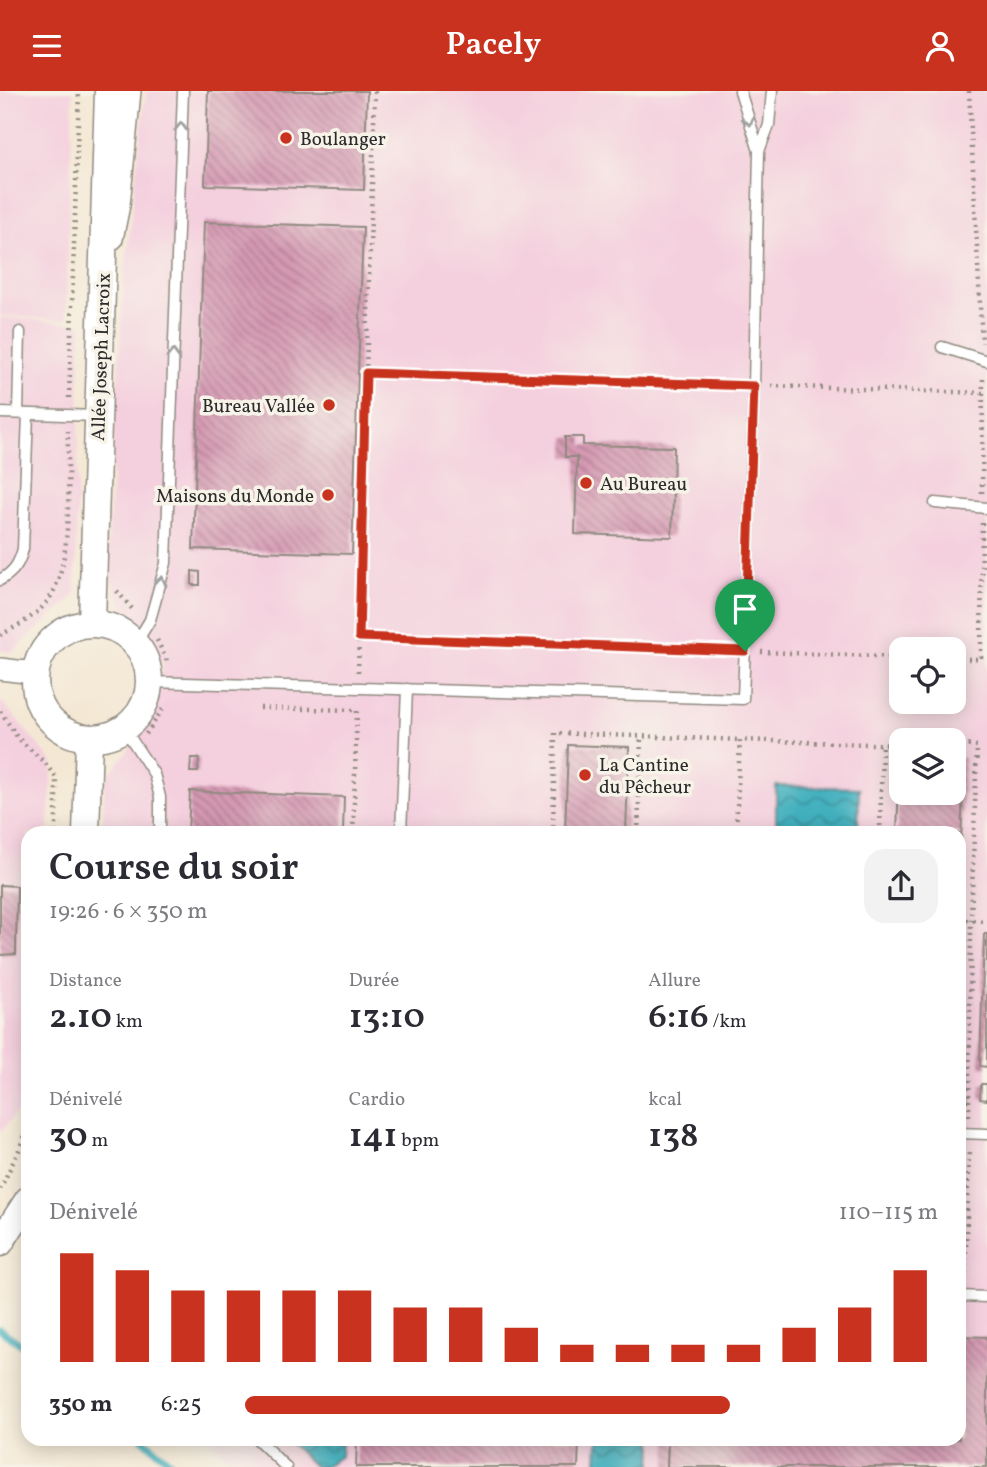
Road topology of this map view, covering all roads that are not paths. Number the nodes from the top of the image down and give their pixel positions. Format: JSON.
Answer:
{"nodes":[{"id":1,"x":108,"y":91,"type":"edge"},
{"id":2,"x":130,"y":91,"type":"edge"},
{"id":3,"x":183,"y":91,"type":"edge"},
{"id":4,"x":740,"y":91,"type":"edge"},
{"id":5,"x":772,"y":91,"type":"edge"},
{"id":6,"x":759,"y":151,"type":"junction"},
{"id":7,"x":104,"y":253,"type":"junction"},
{"id":8,"x":20,"y":332,"type":"dead end"},
{"id":9,"x":942,"y":347,"type":"dead end"},
{"id":10,"x":985,"y":361,"type":"edge"},
{"id":11,"x":0,"y":413,"type":"edge"},
{"id":12,"x":23,"y":413,"type":"junction"},
{"id":13,"x":98,"y":416,"type":"junction"},
{"id":14,"x":935,"y":503,"type":"dead end"},
{"id":15,"x":985,"y":507,"type":"edge"},
{"id":16,"x":0,"y":580,"type":"edge"},
{"id":17,"x":92,"y":623,"type":"junction"},
{"id":18,"x":146,"y":641,"type":"junction"},
{"id":19,"x":0,"y":669,"type":"edge"},
{"id":20,"x":34,"y":673,"type":"junction"},
{"id":21,"x":150,"y":682,"type":"junction"},
{"id":22,"x":407,"y":689,"type":"junction"},
{"id":23,"x":135,"y":732,"type":"junction"},
{"id":24,"x":89,"y":738,"type":"junction"},
{"id":25,"x":86,"y":826,"type":"edge"},
{"id":26,"x":160,"y":826,"type":"edge"},
{"id":27,"x":401,"y":826,"type":"edge"},
{"id":28,"x":966,"y":1133,"type":"edge"},
{"id":29,"x":987,"y":1134,"type":"edge"},
{"id":30,"x":21,"y":1207,"type":"edge"},
{"id":31,"x":21,"y":1210,"type":"edge"},
{"id":32,"x":0,"y":1232,"type":"edge"},
{"id":33,"x":0,"y":1243,"type":"edge"},
{"id":34,"x":966,"y":1296,"type":"edge"},
{"id":35,"x":987,"y":1297,"type":"edge"},
{"id":36,"x":264,"y":1446,"type":"edge"},
{"id":37,"x":286,"y":1467,"type":"edge"}],
"edges":[{"from":1,"to":7,"type":"street","name":"Allée Joseph Lacroix"},
{"from":2,"to":7,"type":"street"},
{"from":18,"to":3,"type":"lane","one_way":true},
{"from":4,"to":6,"type":"lane","one_way":true},
{"from":5,"to":6,"type":"lane"},
{"from":6,"to":22,"type":"lane"},
{"from":7,"to":13,"type":"street","name":"Allée Joseph Lacroix"},
{"from":8,"to":12,"type":"lane"},
{"from":9,"to":10,"type":"lane"},
{"from":11,"to":12,"type":"lane"},
{"from":12,"to":13,"type":"lane"},
{"from":12,"to":16,"type":"lane"},
{"from":13,"to":17,"type":"street","name":"Allée Joseph Lacroix"},
{"from":14,"to":15,"type":"lane"},
{"from":17,"to":18,"type":"street"},
{"from":17,"to":20,"type":"street"},
{"from":18,"to":21,"type":"street"},
{"from":19,"to":20,"type":"street"},
{"from":20,"to":24,"type":"street"},
{"from":21,"to":22,"type":"lane"},
{"from":21,"to":23,"type":"street"},
{"from":22,"to":27,"type":"lane"},
{"from":23,"to":24,"type":"street"},
{"from":23,"to":26,"type":"lane"},
{"from":24,"to":25,"type":"street"},
{"from":28,"to":29,"type":"lane"},
{"from":30,"to":32,"type":"street"},
{"from":31,"to":33,"type":"street"},
{"from":34,"to":35,"type":"lane"},
{"from":36,"to":37,"type":"lane"}]}
